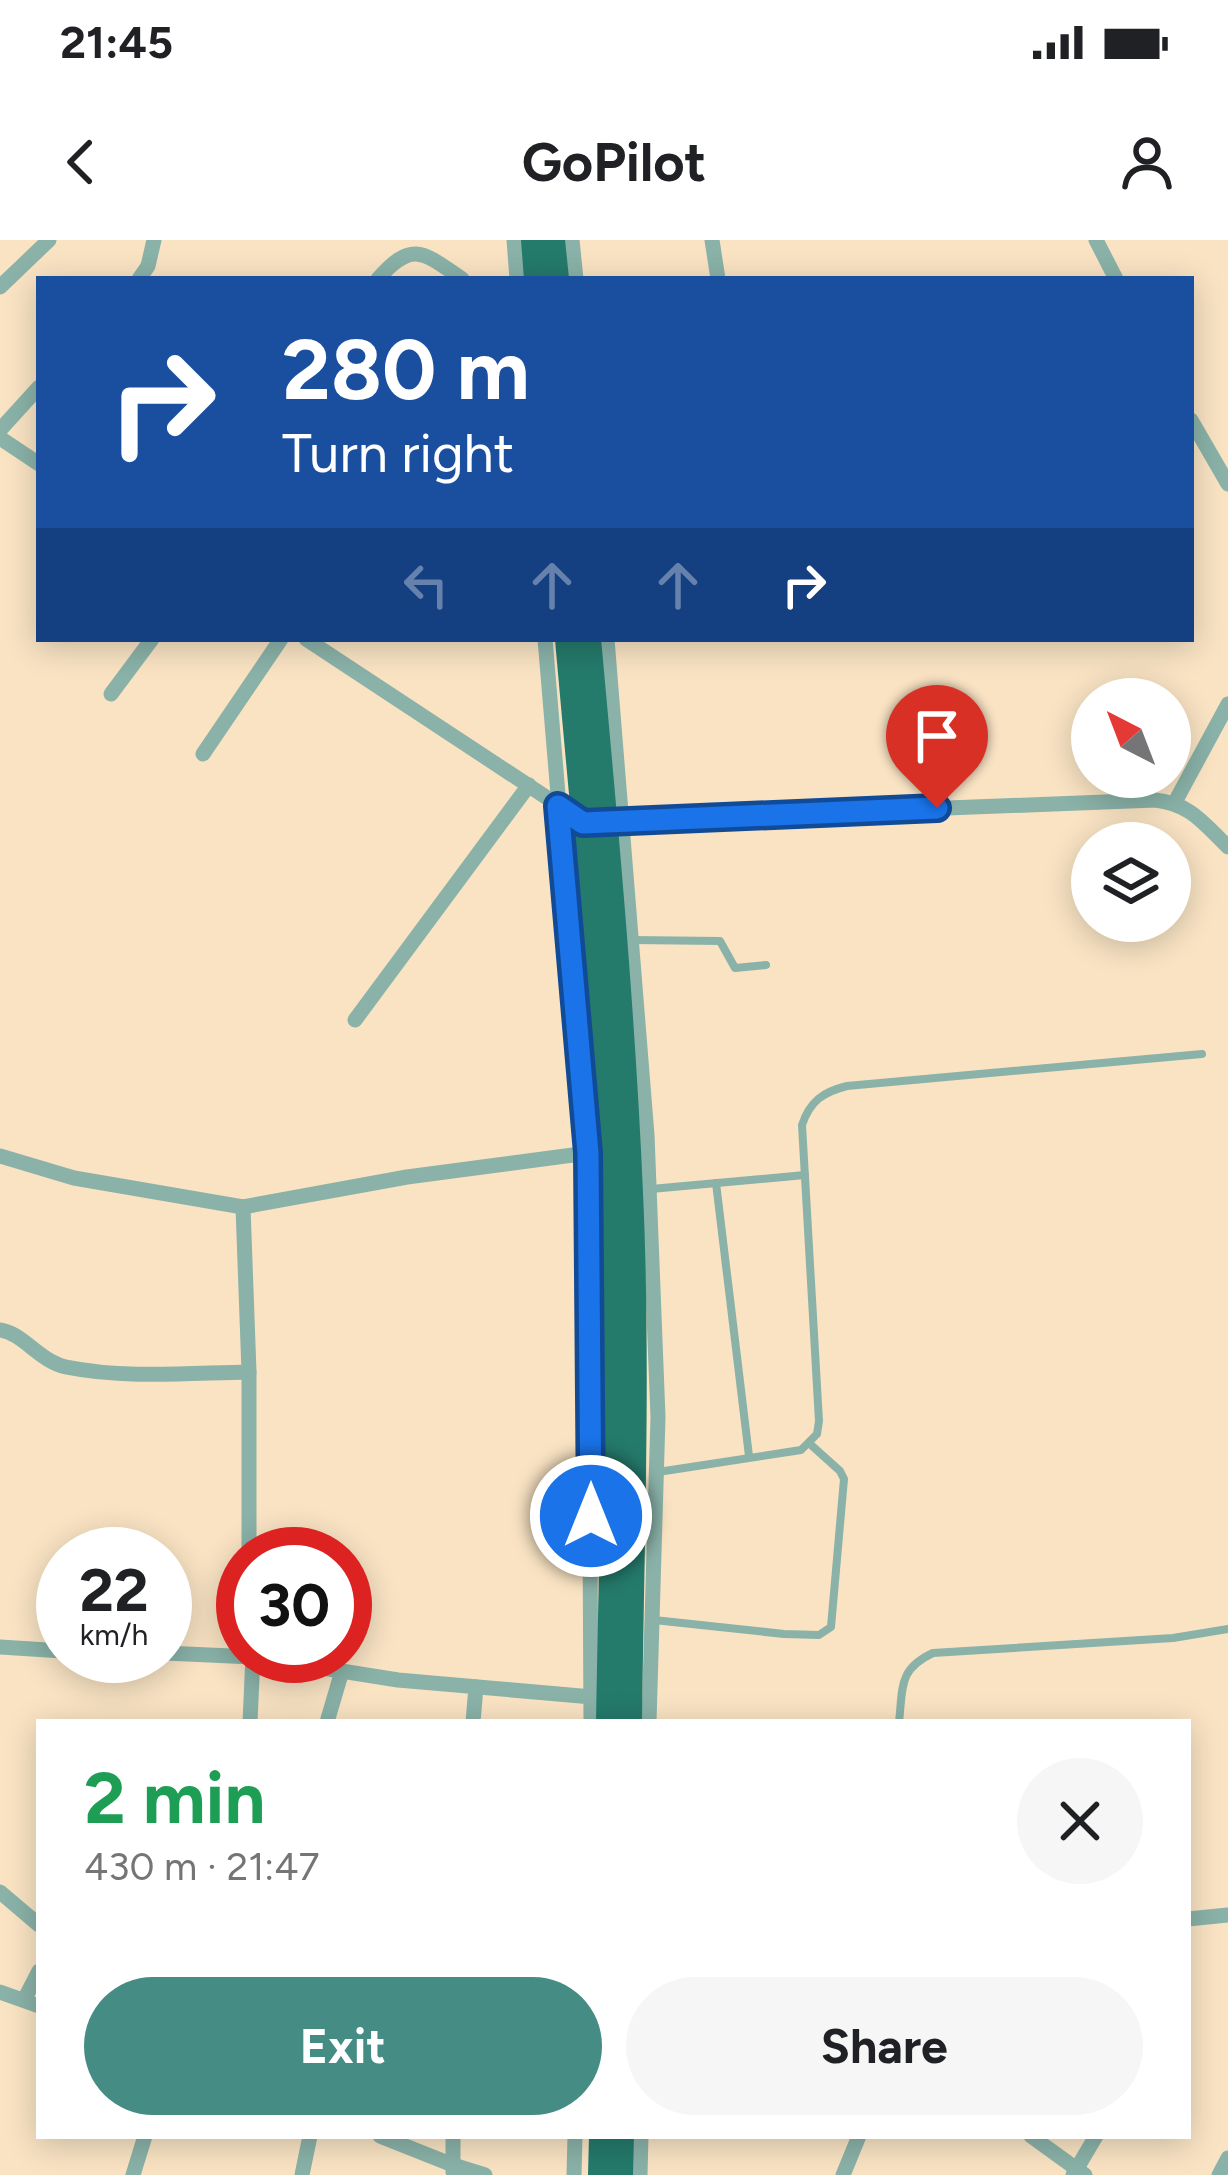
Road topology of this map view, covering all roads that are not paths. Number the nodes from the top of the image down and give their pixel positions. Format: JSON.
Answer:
{"nodes":[{"id":1,"x":49,"y":240,"type":"edge"},
{"id":2,"x":154,"y":240,"type":"edge"},
{"id":3,"x":514,"y":240,"type":"edge"},
{"id":4,"x":532,"y":240,"type":"edge"},
{"id":5,"x":554,"y":240,"type":"edge"},
{"id":6,"x":572,"y":240,"type":"edge"},
{"id":7,"x":712,"y":240,"type":"edge"},
{"id":8,"x":1096,"y":240,"type":"edge"},
{"id":9,"x":141,"y":276,"type":"edge"},
{"id":10,"x":380,"y":276,"type":"edge"},
{"id":11,"x":458,"y":276,"type":"edge"},
{"id":12,"x":517,"y":276,"type":"edge"},
{"id":13,"x":536,"y":276,"type":"edge"},
{"id":14,"x":557,"y":276,"type":"edge"},
{"id":15,"x":576,"y":276,"type":"edge"},
{"id":16,"x":718,"y":276,"type":"edge"},
{"id":17,"x":1114,"y":276,"type":"edge"},
{"id":18,"x":0,"y":286,"type":"edge"},
{"id":19,"x":36,"y":391,"type":"edge"},
{"id":20,"x":1194,"y":425,"type":"edge"},
{"id":21,"x":0,"y":434,"type":"edge"},
{"id":22,"x":36,"y":462,"type":"edge"},
{"id":23,"x":1228,"y":484,"type":"edge"},
{"id":24,"x":150,"y":642,"type":"edge"},
{"id":25,"x":279,"y":642,"type":"edge"},
{"id":26,"x":311,"y":642,"type":"edge"},
{"id":27,"x":545,"y":642,"type":"edge"},
{"id":28,"x":568,"y":642,"type":"edge"},
{"id":29,"x":589,"y":642,"type":"edge"},
{"id":30,"x":607,"y":642,"type":"edge"},
{"id":31,"x":111,"y":694,"type":"dead end"},
{"id":32,"x":1228,"y":704,"type":"edge"},
{"id":33,"x":202,"y":754,"type":"dead end"},
{"id":34,"x":530,"y":785,"type":"junction"},
{"id":35,"x":1175,"y":802,"type":"junction"},
{"id":36,"x":558,"y":806,"type":"junction"},
{"id":37,"x":604,"y":822,"type":"junction"},
{"id":38,"x":1228,"y":847,"type":"edge"},
{"id":39,"x":632,"y":940,"type":"junction"},
{"id":40,"x":766,"y":965,"type":"dead end"},
{"id":41,"x":355,"y":1020,"type":"dead end"},
{"id":42,"x":1202,"y":1054,"type":"dead end"},
{"id":43,"x":588,"y":1153,"type":"junction"},
{"id":44,"x":0,"y":1156,"type":"edge"},
{"id":45,"x":806,"y":1174,"type":"junction"},
{"id":46,"x":716,"y":1183,"type":"junction"},
{"id":47,"x":649,"y":1189,"type":"junction"},
{"id":48,"x":243,"y":1207,"type":"junction"},
{"id":49,"x":0,"y":1330,"type":"edge"},
{"id":50,"x":249,"y":1372,"type":"junction"},
{"id":51,"x":810,"y":1444,"type":"junction"},
{"id":52,"x":749,"y":1456,"type":"junction"},
{"id":53,"x":657,"y":1472,"type":"junction"},
{"id":54,"x":249,"y":1527,"type":"edge"},
{"id":55,"x":652,"y":1619,"type":"junction"},
{"id":56,"x":1228,"y":1629,"type":"edge"},
{"id":57,"x":0,"y":1647,"type":"edge"},
{"id":58,"x":36,"y":1649,"type":"edge"},
{"id":59,"x":372,"y":1675,"type":"edge"},
{"id":60,"x":252,"y":1683,"type":"edge"},
{"id":61,"x":338,"y":1683,"type":"edge"},
{"id":62,"x":476,"y":1687,"type":"junction"},
{"id":63,"x":592,"y":1697,"type":"junction"},
{"id":64,"x":250,"y":1719,"type":"edge"},
{"id":65,"x":328,"y":1719,"type":"edge"},
{"id":66,"x":473,"y":1719,"type":"edge"},
{"id":67,"x":591,"y":1719,"type":"edge"},
{"id":68,"x":608,"y":1719,"type":"edge"},
{"id":69,"x":630,"y":1719,"type":"edge"},
{"id":70,"x":649,"y":1719,"type":"edge"},
{"id":71,"x":899,"y":1719,"type":"edge"},
{"id":72,"x":0,"y":1892,"type":"edge"},
{"id":73,"x":1228,"y":1915,"type":"edge"},
{"id":74,"x":1191,"y":1918,"type":"edge"},
{"id":75,"x":36,"y":1922,"type":"edge"},
{"id":76,"x":0,"y":1992,"type":"edge"},
{"id":77,"x":31,"y":2003,"type":"edge"},
{"id":78,"x":144,"y":2139,"type":"edge"},
{"id":79,"x":309,"y":2139,"type":"edge"},
{"id":80,"x":386,"y":2139,"type":"edge"},
{"id":81,"x":453,"y":2139,"type":"edge"},
{"id":82,"x":575,"y":2139,"type":"edge"},
{"id":83,"x":601,"y":2139,"type":"edge"},
{"id":84,"x":622,"y":2139,"type":"edge"},
{"id":85,"x":641,"y":2139,"type":"edge"},
{"id":86,"x":859,"y":2139,"type":"edge"},
{"id":87,"x":1035,"y":2139,"type":"edge"},
{"id":88,"x":1095,"y":2139,"type":"edge"},
{"id":89,"x":1228,"y":2158,"type":"edge"},
{"id":90,"x":453,"y":2170,"type":"edge"},
{"id":91,"x":1078,"y":2173,"type":"edge"},
{"id":92,"x":134,"y":2175,"type":"edge"},
{"id":93,"x":302,"y":2175,"type":"edge"},
{"id":94,"x":485,"y":2175,"type":"edge"},
{"id":95,"x":574,"y":2175,"type":"edge"},
{"id":96,"x":600,"y":2175,"type":"edge"},
{"id":97,"x":621,"y":2175,"type":"edge"},
{"id":98,"x":640,"y":2175,"type":"edge"},
{"id":99,"x":843,"y":2175,"type":"edge"},
{"id":100,"x":1219,"y":2175,"type":"edge"}],
"edges":[{"from":1,"to":18,"type":"street"},
{"from":2,"to":9,"type":"street"},
{"from":3,"to":12,"type":"street"},
{"from":4,"to":13,"type":"highway"},
{"from":5,"to":14,"type":"highway"},
{"from":6,"to":15,"type":"street"},
{"from":7,"to":16,"type":"street"},
{"from":8,"to":17,"type":"street"},
{"from":10,"to":11,"type":"street"},
{"from":19,"to":21,"type":"street"},
{"from":20,"to":23,"type":"street"},
{"from":21,"to":22,"type":"street"},
{"from":24,"to":31,"type":"street"},
{"from":25,"to":33,"type":"street"},
{"from":26,"to":34,"type":"street"},
{"from":27,"to":36,"type":"street"},
{"from":28,"to":37,"type":"highway"},
{"from":29,"to":37,"type":"highway"},
{"from":30,"to":37,"type":"street"},
{"from":32,"to":35,"type":"street"},
{"from":34,"to":36,"type":"street"},
{"from":34,"to":41,"type":"street"},
{"from":35,"to":37,"type":"street"},
{"from":35,"to":38,"type":"street"},
{"from":36,"to":37,"type":"street"},
{"from":36,"to":43,"type":"street"},
{"from":37,"to":39,"type":"street"},
{"from":37,"to":68,"type":"highway"},
{"from":37,"to":69,"type":"highway"},
{"from":39,"to":40,"type":"lane"},
{"from":39,"to":47,"type":"street"},
{"from":42,"to":45,"type":"lane"},
{"from":43,"to":48,"type":"street"},
{"from":43,"to":63,"type":"street"},
{"from":44,"to":48,"type":"street"},
{"from":45,"to":46,"type":"lane"},
{"from":45,"to":51,"type":"lane"},
{"from":46,"to":47,"type":"lane"},
{"from":46,"to":52,"type":"lane"},
{"from":47,"to":53,"type":"street"},
{"from":48,"to":50,"type":"street"},
{"from":49,"to":50,"type":"street"},
{"from":50,"to":54,"type":"street"},
{"from":51,"to":52,"type":"lane"},
{"from":51,"to":55,"type":"lane"},
{"from":52,"to":53,"type":"lane"},
{"from":53,"to":55,"type":"street"},
{"from":55,"to":70,"type":"street"},
{"from":56,"to":71,"type":"lane"},
{"from":57,"to":58,"type":"street"},
{"from":59,"to":62,"type":"street"},
{"from":60,"to":64,"type":"street"},
{"from":61,"to":65,"type":"street"},
{"from":62,"to":63,"type":"street"},
{"from":62,"to":66,"type":"street"},
{"from":63,"to":67,"type":"street"},
{"from":72,"to":75,"type":"street"},
{"from":73,"to":74,"type":"street"},
{"from":76,"to":77,"type":"street"},
{"from":78,"to":92,"type":"street"},
{"from":79,"to":93,"type":"street"},
{"from":80,"to":90,"type":"street"},
{"from":81,"to":90,"type":"street"},
{"from":82,"to":95,"type":"street"},
{"from":83,"to":96,"type":"highway"},
{"from":84,"to":97,"type":"highway"},
{"from":85,"to":98,"type":"street"},
{"from":86,"to":99,"type":"street"},
{"from":87,"to":91,"type":"street"},
{"from":88,"to":91,"type":"street"},
{"from":89,"to":100,"type":"street"},
{"from":90,"to":94,"type":"street"}]}
